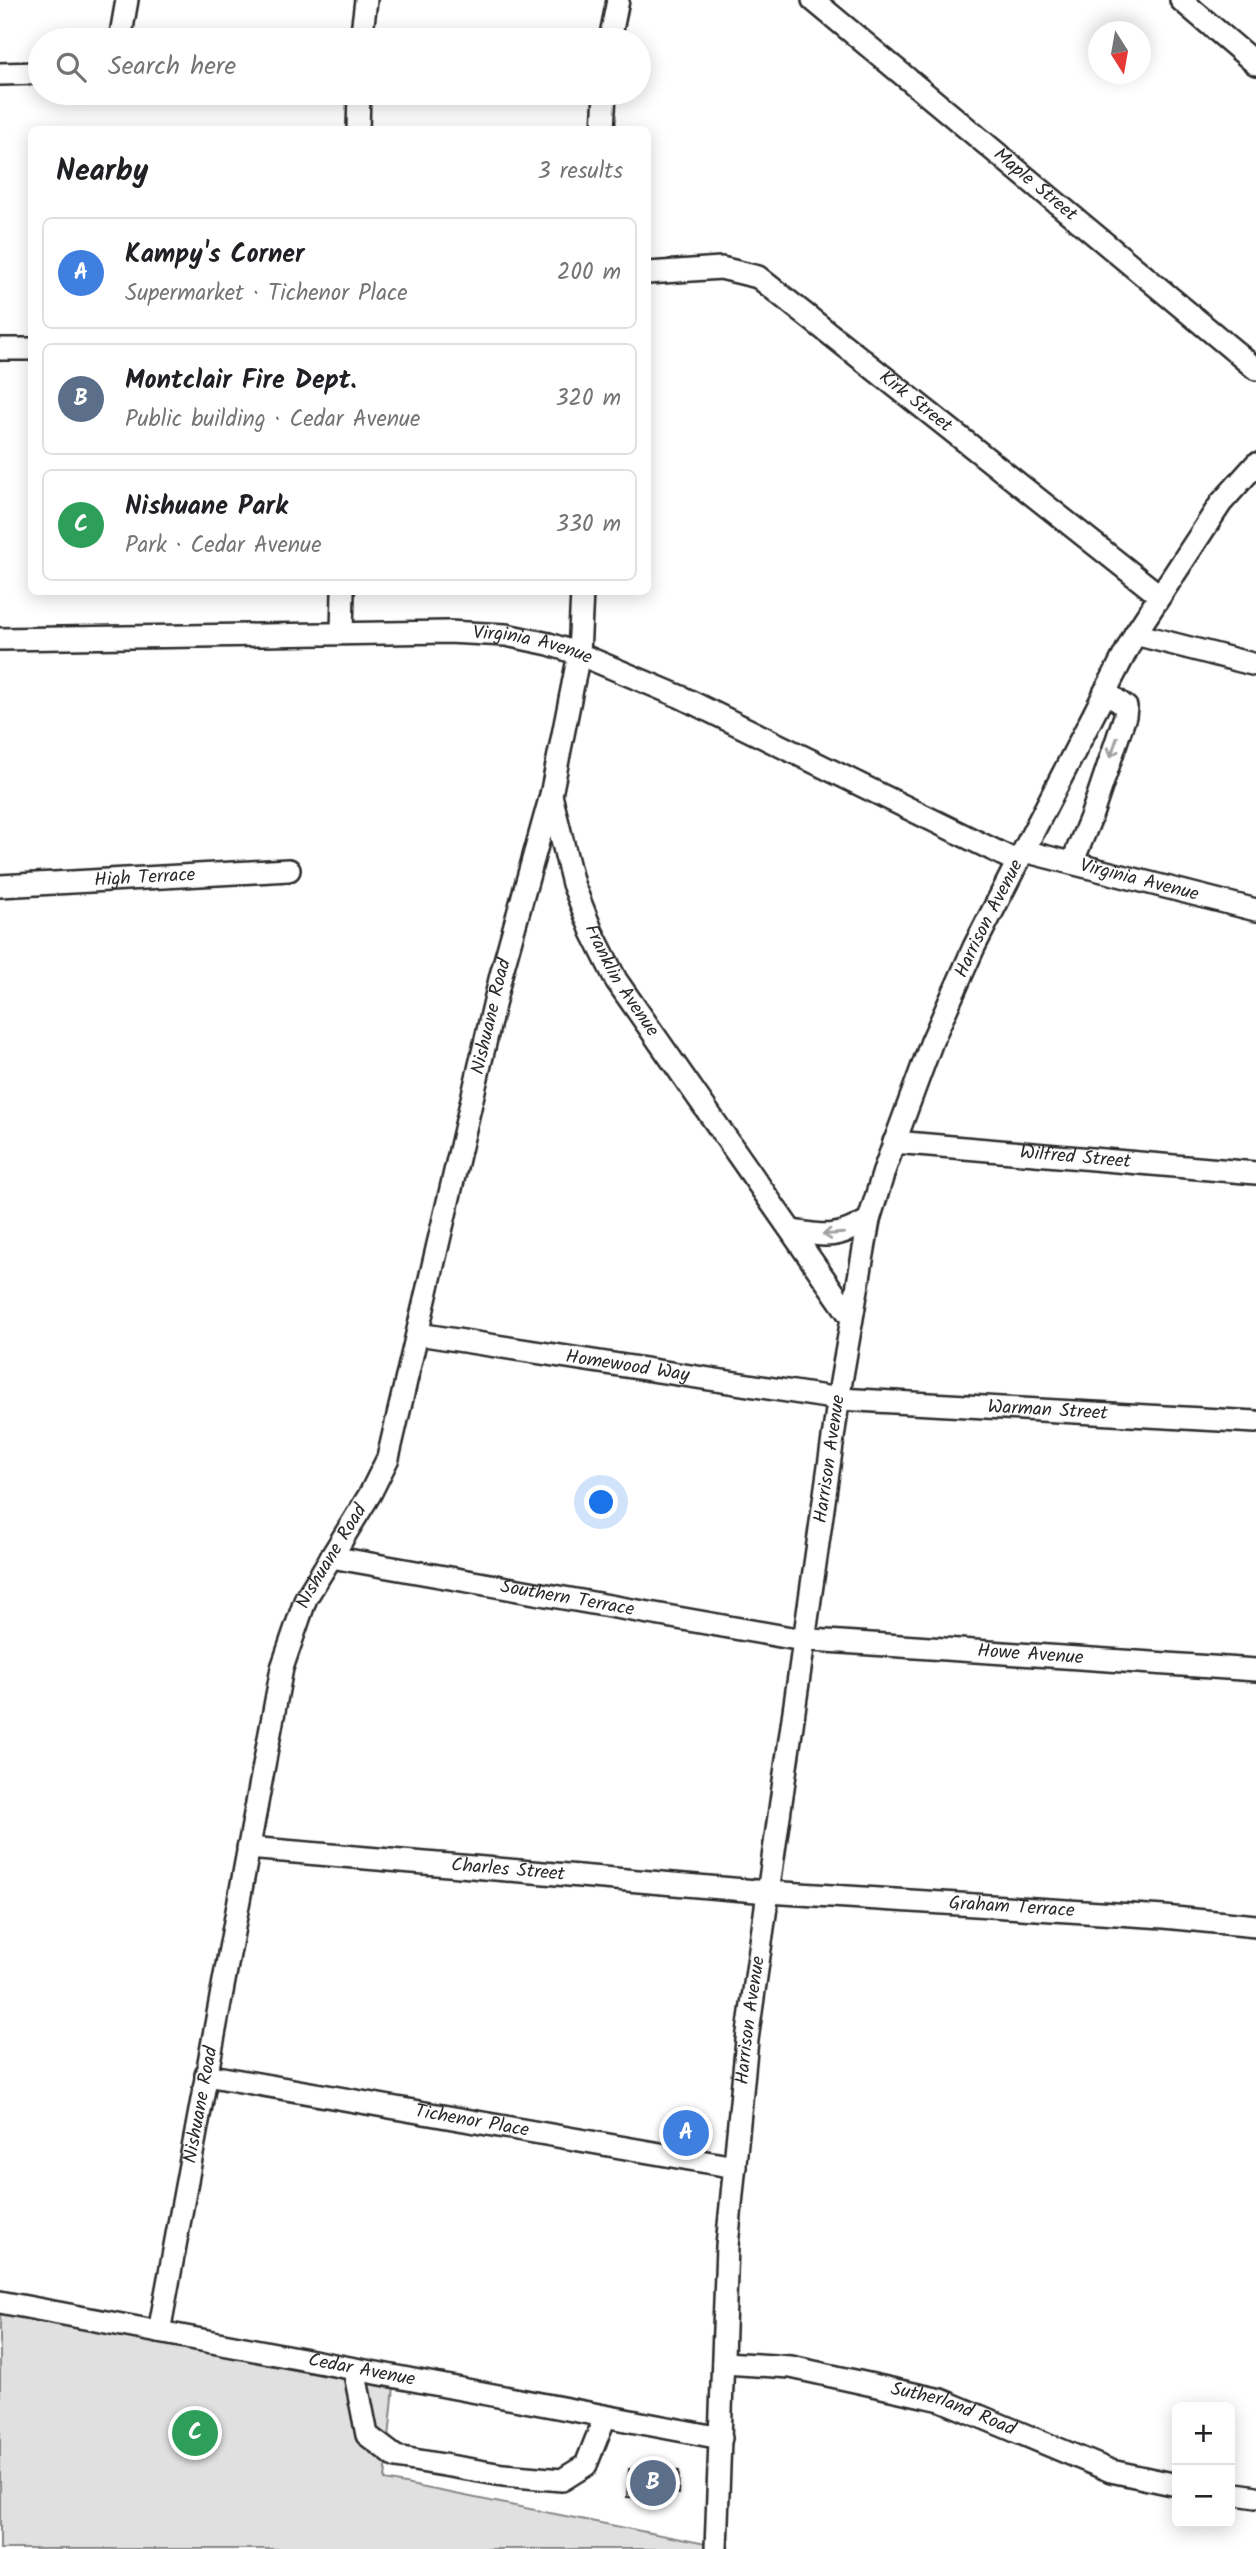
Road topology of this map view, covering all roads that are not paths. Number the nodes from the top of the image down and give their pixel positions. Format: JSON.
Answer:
{"nodes":[{"id":1,"x":127,"y":0,"type":"edge"},
{"id":2,"x":366,"y":0,"type":"edge"},
{"id":3,"x":618,"y":0,"type":"edge"},
{"id":4,"x":813,"y":0,"type":"edge"},
{"id":5,"x":1181,"y":0,"type":"edge"},
{"id":6,"x":122,"y":28,"type":"edge"},
{"id":7,"x":362,"y":28,"type":"edge"},
{"id":8,"x":612,"y":28,"type":"edge"},
{"id":9,"x":1256,"y":64,"type":"edge"},
{"id":10,"x":28,"y":74,"type":"edge"},
{"id":11,"x":0,"y":75,"type":"edge"},
{"id":12,"x":359,"y":105,"type":"edge"},
{"id":13,"x":604,"y":105,"type":"edge"},
{"id":14,"x":358,"y":126,"type":"edge"},
{"id":15,"x":603,"y":126,"type":"edge"},
{"id":16,"x":651,"y":273,"type":"edge"},
{"id":17,"x":0,"y":349,"type":"edge"},
{"id":18,"x":28,"y":349,"type":"edge"},
{"id":19,"x":1256,"y":369,"type":"edge"},
{"id":20,"x":1256,"y":464,"type":"edge"},
{"id":21,"x":343,"y":595,"type":"edge"},
{"id":22,"x":582,"y":595,"type":"edge"},
{"id":23,"x":1160,"y":596,"type":"junction"},
{"id":24,"x":342,"y":633,"type":"junction"},
{"id":25,"x":1135,"y":634,"type":"junction"},
{"id":26,"x":0,"y":639,"type":"edge"},
{"id":27,"x":579,"y":654,"type":"junction"},
{"id":28,"x":1256,"y":665,"type":"edge"},
{"id":29,"x":1105,"y":691,"type":"junction"},
{"id":30,"x":551,"y":794,"type":"junction"},
{"id":31,"x":1021,"y":856,"type":"junction"},
{"id":32,"x":1072,"y":863,"type":"junction"},
{"id":33,"x":289,"y":870,"type":"dead end"},
{"id":34,"x":0,"y":887,"type":"edge"},
{"id":35,"x":1256,"y":910,"type":"edge"},
{"id":36,"x":894,"y":1142,"type":"junction"},
{"id":37,"x":1256,"y":1173,"type":"edge"},
{"id":38,"x":869,"y":1220,"type":"junction"},
{"id":39,"x":793,"y":1231,"type":"junction"},
{"id":40,"x":851,"y":1317,"type":"junction"},
{"id":41,"x":418,"y":1334,"type":"junction"},
{"id":42,"x":839,"y":1399,"type":"junction"},
{"id":43,"x":1256,"y":1422,"type":"edge"},
{"id":44,"x":331,"y":1557,"type":"junction"},
{"id":45,"x":804,"y":1639,"type":"junction"},
{"id":46,"x":1256,"y":1670,"type":"edge"},
{"id":47,"x":248,"y":1848,"type":"junction"},
{"id":48,"x":768,"y":1892,"type":"junction"},
{"id":49,"x":1256,"y":1926,"type":"edge"},
{"id":50,"x":206,"y":2075,"type":"junction"},
{"id":51,"x":735,"y":2167,"type":"junction"},
{"id":52,"x":0,"y":2302,"type":"edge"},
{"id":53,"x":159,"y":2332,"type":"junction"},
{"id":54,"x":723,"y":2363,"type":"junction"},
{"id":55,"x":354,"y":2369,"type":"junction"},
{"id":56,"x":605,"y":2417,"type":"junction"},
{"id":57,"x":720,"y":2438,"type":"junction"},
{"id":58,"x":1172,"y":2484,"type":"edge"},
{"id":59,"x":1235,"y":2494,"type":"edge"},
{"id":60,"x":1256,"y":2497,"type":"edge"},
{"id":61,"x":716,"y":2549,"type":"edge"}],
"edges":[{"from":1,"to":6,"type":"street"},
{"from":2,"to":7,"type":"street"},
{"from":3,"to":8,"type":"street"},
{"from":4,"to":19,"type":"street","name":"Maple Street"},
{"from":5,"to":9,"type":"street"},
{"from":10,"to":11,"type":"street"},
{"from":12,"to":14,"type":"street"},
{"from":13,"to":15,"type":"street"},
{"from":16,"to":23,"type":"street","name":"Kirk Street"},
{"from":17,"to":18,"type":"street"},
{"from":20,"to":23,"type":"street","name":"Harrison Avenue"},
{"from":21,"to":24,"type":"street"},
{"from":22,"to":27,"type":"street","name":"Franklin Avenue"},
{"from":23,"to":25,"type":"street","name":"Harrison Avenue"},
{"from":24,"to":26,"type":"street","name":"Virginia Avenue"},
{"from":24,"to":27,"type":"street","name":"Virginia Avenue"},
{"from":25,"to":28,"type":"street"},
{"from":25,"to":29,"type":"street","name":"Harrison Avenue"},
{"from":27,"to":30,"type":"street","name":"Franklin Avenue"},
{"from":27,"to":31,"type":"street","name":"Virginia Avenue"},
{"from":29,"to":31,"type":"street","name":"Harrison Avenue"},
{"from":29,"to":32,"type":"street","one_way":true},
{"from":30,"to":39,"type":"street","name":"Franklin Avenue"},
{"from":30,"to":41,"type":"street","name":"Nishuane Road"},
{"from":31,"to":32,"type":"street","name":"Virginia Avenue"},
{"from":31,"to":36,"type":"street","name":"Harrison Avenue"},
{"from":32,"to":35,"type":"street","name":"Virginia Avenue"},
{"from":33,"to":34,"type":"street","name":"High Terrace"},
{"from":36,"to":37,"type":"street","name":"Wilfred Street"},
{"from":36,"to":38,"type":"street","name":"Harrison Avenue"},
{"from":38,"to":39,"type":"street","one_way":true},
{"from":38,"to":40,"type":"street","name":"Harrison Avenue"},
{"from":39,"to":40,"type":"street","name":"Franklin Avenue"},
{"from":40,"to":42,"type":"street","name":"Harrison Avenue"},
{"from":41,"to":42,"type":"street","name":"Homewood Way"},
{"from":41,"to":44,"type":"street","name":"Nishuane Road"},
{"from":42,"to":43,"type":"street","name":"Warman Street"},
{"from":42,"to":45,"type":"street","name":"Harrison Avenue"},
{"from":44,"to":45,"type":"street","name":"Southern Terrace"},
{"from":44,"to":47,"type":"street","name":"Nishuane Road"},
{"from":45,"to":46,"type":"street","name":"Howe Avenue"},
{"from":45,"to":48,"type":"street","name":"Harrison Avenue"},
{"from":47,"to":48,"type":"street","name":"Charles Street"},
{"from":47,"to":50,"type":"street","name":"Nishuane Road"},
{"from":48,"to":49,"type":"street","name":"Graham Terrace"},
{"from":48,"to":51,"type":"street","name":"Harrison Avenue"},
{"from":50,"to":51,"type":"street","name":"Tichenor Place"},
{"from":50,"to":53,"type":"street","name":"Nishuane Road"},
{"from":51,"to":54,"type":"street","name":"Harrison Avenue"},
{"from":52,"to":53,"type":"street","name":"Cedar Avenue"},
{"from":53,"to":55,"type":"street","name":"Cedar Avenue"},
{"from":54,"to":57,"type":"street","name":"Harrison Avenue"},
{"from":54,"to":58,"type":"street","name":"Sutherland Road"},
{"from":55,"to":56,"type":"street","name":"Cedar Avenue"},
{"from":55,"to":56,"type":"street"},
{"from":56,"to":57,"type":"street","name":"Cedar Avenue"},
{"from":57,"to":61,"type":"street","name":"Harrison Avenue"},
{"from":59,"to":60,"type":"street"}]}
